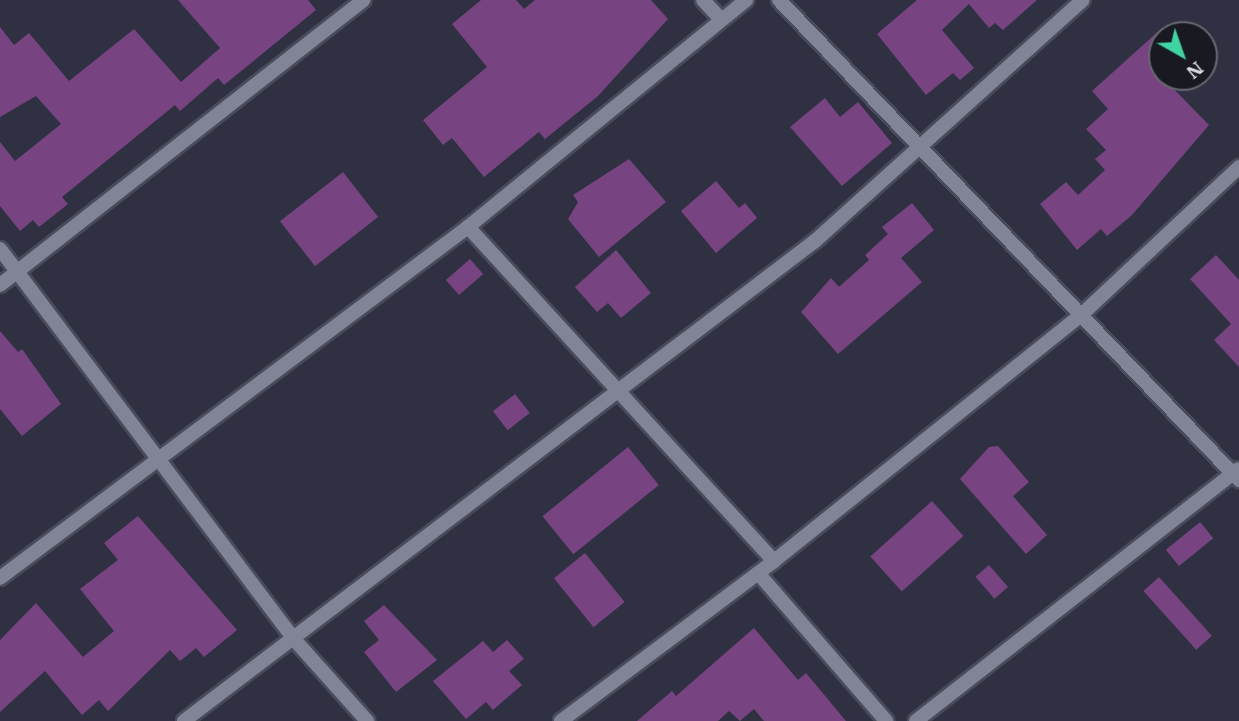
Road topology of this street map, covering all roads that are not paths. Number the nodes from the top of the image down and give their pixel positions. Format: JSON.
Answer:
{"nodes":[{"id":1,"x":363,"y":0,"type":"edge"},
{"id":2,"x":703,"y":0,"type":"edge"},
{"id":3,"x":746,"y":0,"type":"edge"},
{"id":4,"x":779,"y":0,"type":"edge"},
{"id":5,"x":1083,"y":0,"type":"edge"},
{"id":6,"x":721,"y":19,"type":"junction"},
{"id":7,"x":919,"y":149,"type":"junction"},
{"id":8,"x":1239,"y":167,"type":"edge"},
{"id":9,"x":468,"y":227,"type":"junction"},
{"id":10,"x":0,"y":249,"type":"edge"},
{"id":11,"x":17,"y":272,"type":"junction"},
{"id":12,"x":0,"y":285,"type":"edge"},
{"id":13,"x":1080,"y":316,"type":"junction"},
{"id":14,"x":615,"y":393,"type":"junction"},
{"id":15,"x":155,"y":458,"type":"junction"},
{"id":16,"x":1237,"y":474,"type":"edge"},
{"id":17,"x":774,"y":561,"type":"junction"},
{"id":18,"x":758,"y":573,"type":"junction"},
{"id":19,"x":0,"y":578,"type":"edge"},
{"id":20,"x":292,"y":637,"type":"junction"},
{"id":21,"x":184,"y":721,"type":"edge"},
{"id":22,"x":367,"y":721,"type":"edge"},
{"id":23,"x":561,"y":721,"type":"edge"},
{"id":24,"x":886,"y":721,"type":"edge"},
{"id":25,"x":916,"y":721,"type":"edge"}],
"edges":[{"from":1,"to":11,"type":"street"},
{"from":2,"to":6,"type":"street"},
{"from":3,"to":6,"type":"street"},
{"from":4,"to":7,"type":"street"},
{"from":5,"to":7,"type":"street"},
{"from":6,"to":9,"type":"street"},
{"from":7,"to":13,"type":"street"},
{"from":7,"to":14,"type":"street"},
{"from":8,"to":13,"type":"street"},
{"from":9,"to":14,"type":"street"},
{"from":9,"to":15,"type":"street"},
{"from":10,"to":11,"type":"street"},
{"from":11,"to":12,"type":"street"},
{"from":11,"to":15,"type":"street"},
{"from":13,"to":16,"type":"street"},
{"from":13,"to":17,"type":"street"},
{"from":14,"to":17,"type":"street"},
{"from":14,"to":20,"type":"street"},
{"from":15,"to":19,"type":"street"},
{"from":15,"to":20,"type":"street"},
{"from":16,"to":25,"type":"street"},
{"from":17,"to":18,"type":"street"},
{"from":18,"to":23,"type":"street"},
{"from":18,"to":24,"type":"street"},
{"from":20,"to":21,"type":"street"},
{"from":20,"to":22,"type":"street"}]}
